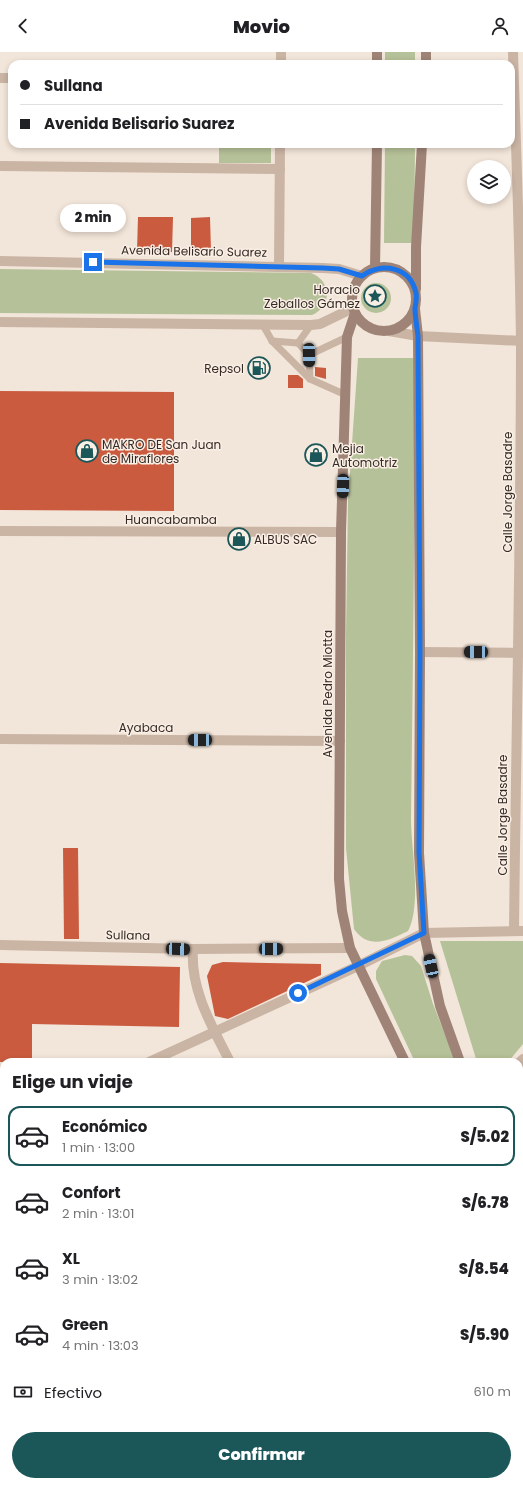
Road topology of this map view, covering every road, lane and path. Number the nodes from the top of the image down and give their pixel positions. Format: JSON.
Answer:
{"nodes":[{"id":1,"x":515,"y":83,"type":"edge"},
{"id":2,"x":280,"y":148,"type":"edge"},
{"id":3,"x":377,"y":148,"type":"edge"},
{"id":4,"x":422,"y":148,"type":"edge"},
{"id":5,"x":0,"y":166,"type":"edge"},
{"id":6,"x":280,"y":169,"type":"junction"},
{"id":7,"x":520,"y":240,"type":"edge"},
{"id":8,"x":0,"y":261,"type":"edge"},
{"id":9,"x":279,"y":266,"type":"junction"},
{"id":10,"x":375,"y":268,"type":"junction"},
{"id":11,"x":362,"y":276,"type":"junction"},
{"id":12,"x":416,"y":293,"type":"junction"},
{"id":13,"x":415,"y":309,"type":"junction"},
{"id":14,"x":354,"y":310,"type":"junction"},
{"id":15,"x":0,"y":322,"type":"edge"},
{"id":16,"x":263,"y":325,"type":"junction"},
{"id":17,"x":311,"y":325,"type":"junction"},
{"id":18,"x":389,"y":331,"type":"junction"},
{"id":19,"x":418,"y":336,"type":"junction"},
{"id":20,"x":347,"y":337,"type":"junction"},
{"id":21,"x":272,"y":341,"type":"junction"},
{"id":22,"x":522,"y":341,"type":"edge"},
{"id":23,"x":298,"y":343,"type":"junction"},
{"id":24,"x":309,"y":355,"type":"junction"},
{"id":25,"x":310,"y":379,"type":"junction"},
{"id":26,"x":346,"y":395,"type":"junction"},
{"id":27,"x":0,"y":532,"type":"edge"},
{"id":28,"x":342,"y":532,"type":"junction"},
{"id":29,"x":420,"y":652,"type":"junction"},
{"id":30,"x":521,"y":653,"type":"edge"},
{"id":31,"x":0,"y":739,"type":"edge"},
{"id":32,"x":340,"y":741,"type":"junction"},
{"id":33,"x":519,"y":744,"type":"edge"},
{"id":34,"x":518,"y":931,"type":"edge"},
{"id":35,"x":424,"y":933,"type":"junction"},
{"id":36,"x":0,"y":945,"type":"edge"},
{"id":37,"x":350,"y":948,"type":"junction"},
{"id":38,"x":193,"y":949,"type":"junction"},
{"id":39,"x":358,"y":966,"type":"junction"},
{"id":40,"x":215,"y":1032,"type":"junction"},
{"id":41,"x":158,"y":1058,"type":"edge"},
{"id":42,"x":228,"y":1058,"type":"edge"},
{"id":43,"x":403,"y":1058,"type":"edge"},
{"id":44,"x":459,"y":1058,"type":"edge"}],
"edges":[{"from":1,"to":7,"type":"street","name":"Calle Jorge Basadre"},
{"from":2,"to":6,"type":"street"},
{"from":3,"to":10,"type":"main road"},
{"from":4,"to":12,"type":"main road"},
{"from":5,"to":6,"type":"street"},
{"from":6,"to":9,"type":"street"},
{"from":7,"to":22,"type":"street","name":"Calle Jorge Basadre"},
{"from":8,"to":9,"type":"street","name":"Avenida Belisario Suarez"},
{"from":9,"to":11,"type":"street","name":"Avenida Belisario Suarez"},
{"from":10,"to":11,"type":"main road"},
{"from":10,"to":12,"type":"main road"},
{"from":11,"to":14,"type":"main road"},
{"from":12,"to":13,"type":"main road"},
{"from":13,"to":18,"type":"main road"},
{"from":13,"to":19,"type":"main road"},
{"from":14,"to":17,"type":"street"},
{"from":14,"to":18,"type":"main road"},
{"from":14,"to":20,"type":"main road","name":"Avenida Pedro Miotta"},
{"from":15,"to":16,"type":"street"},
{"from":16,"to":17,"type":"street"},
{"from":16,"to":21,"type":"lane"},
{"from":17,"to":23,"type":"lane"},
{"from":18,"to":19,"type":"street"},
{"from":19,"to":22,"type":"street"},
{"from":19,"to":29,"type":"main road"},
{"from":20,"to":24,"type":"lane"},
{"from":20,"to":26,"type":"main road","name":"Avenida Pedro Miotta"},
{"from":21,"to":23,"type":"lane"},
{"from":21,"to":25,"type":"lane"},
{"from":22,"to":30,"type":"street","name":"Calle Jorge Basadre"},
{"from":23,"to":24,"type":"lane"},
{"from":24,"to":25,"type":"lane"},
{"from":25,"to":26,"type":"lane"},
{"from":26,"to":28,"type":"main road","name":"Avenida Pedro Miotta"},
{"from":27,"to":28,"type":"street","name":"Huancabamba"},
{"from":28,"to":32,"type":"main road","name":"Avenida Pedro Miotta"},
{"from":29,"to":30,"type":"street"},
{"from":29,"to":35,"type":"main road"},
{"from":30,"to":33,"type":"street","name":"Calle Jorge Basadre"},
{"from":31,"to":32,"type":"street","name":"Ayabaca"},
{"from":32,"to":37,"type":"main road","name":"Avenida Pedro Miotta"},
{"from":33,"to":34,"type":"street","name":"Calle Jorge Basadre"},
{"from":34,"to":35,"type":"street"},
{"from":35,"to":39,"type":"street"},
{"from":35,"to":44,"type":"main road"},
{"from":36,"to":38,"type":"street","name":"Sullana"},
{"from":37,"to":38,"type":"street","name":"Sullana"},
{"from":37,"to":39,"type":"main road","name":"Avenida Pedro Miotta"},
{"from":38,"to":40,"type":"street"},
{"from":39,"to":40,"type":"street"},
{"from":39,"to":43,"type":"main road","name":"Avenida Pedro Miotta"},
{"from":40,"to":41,"type":"street"},
{"from":40,"to":42,"type":"street"}]}
